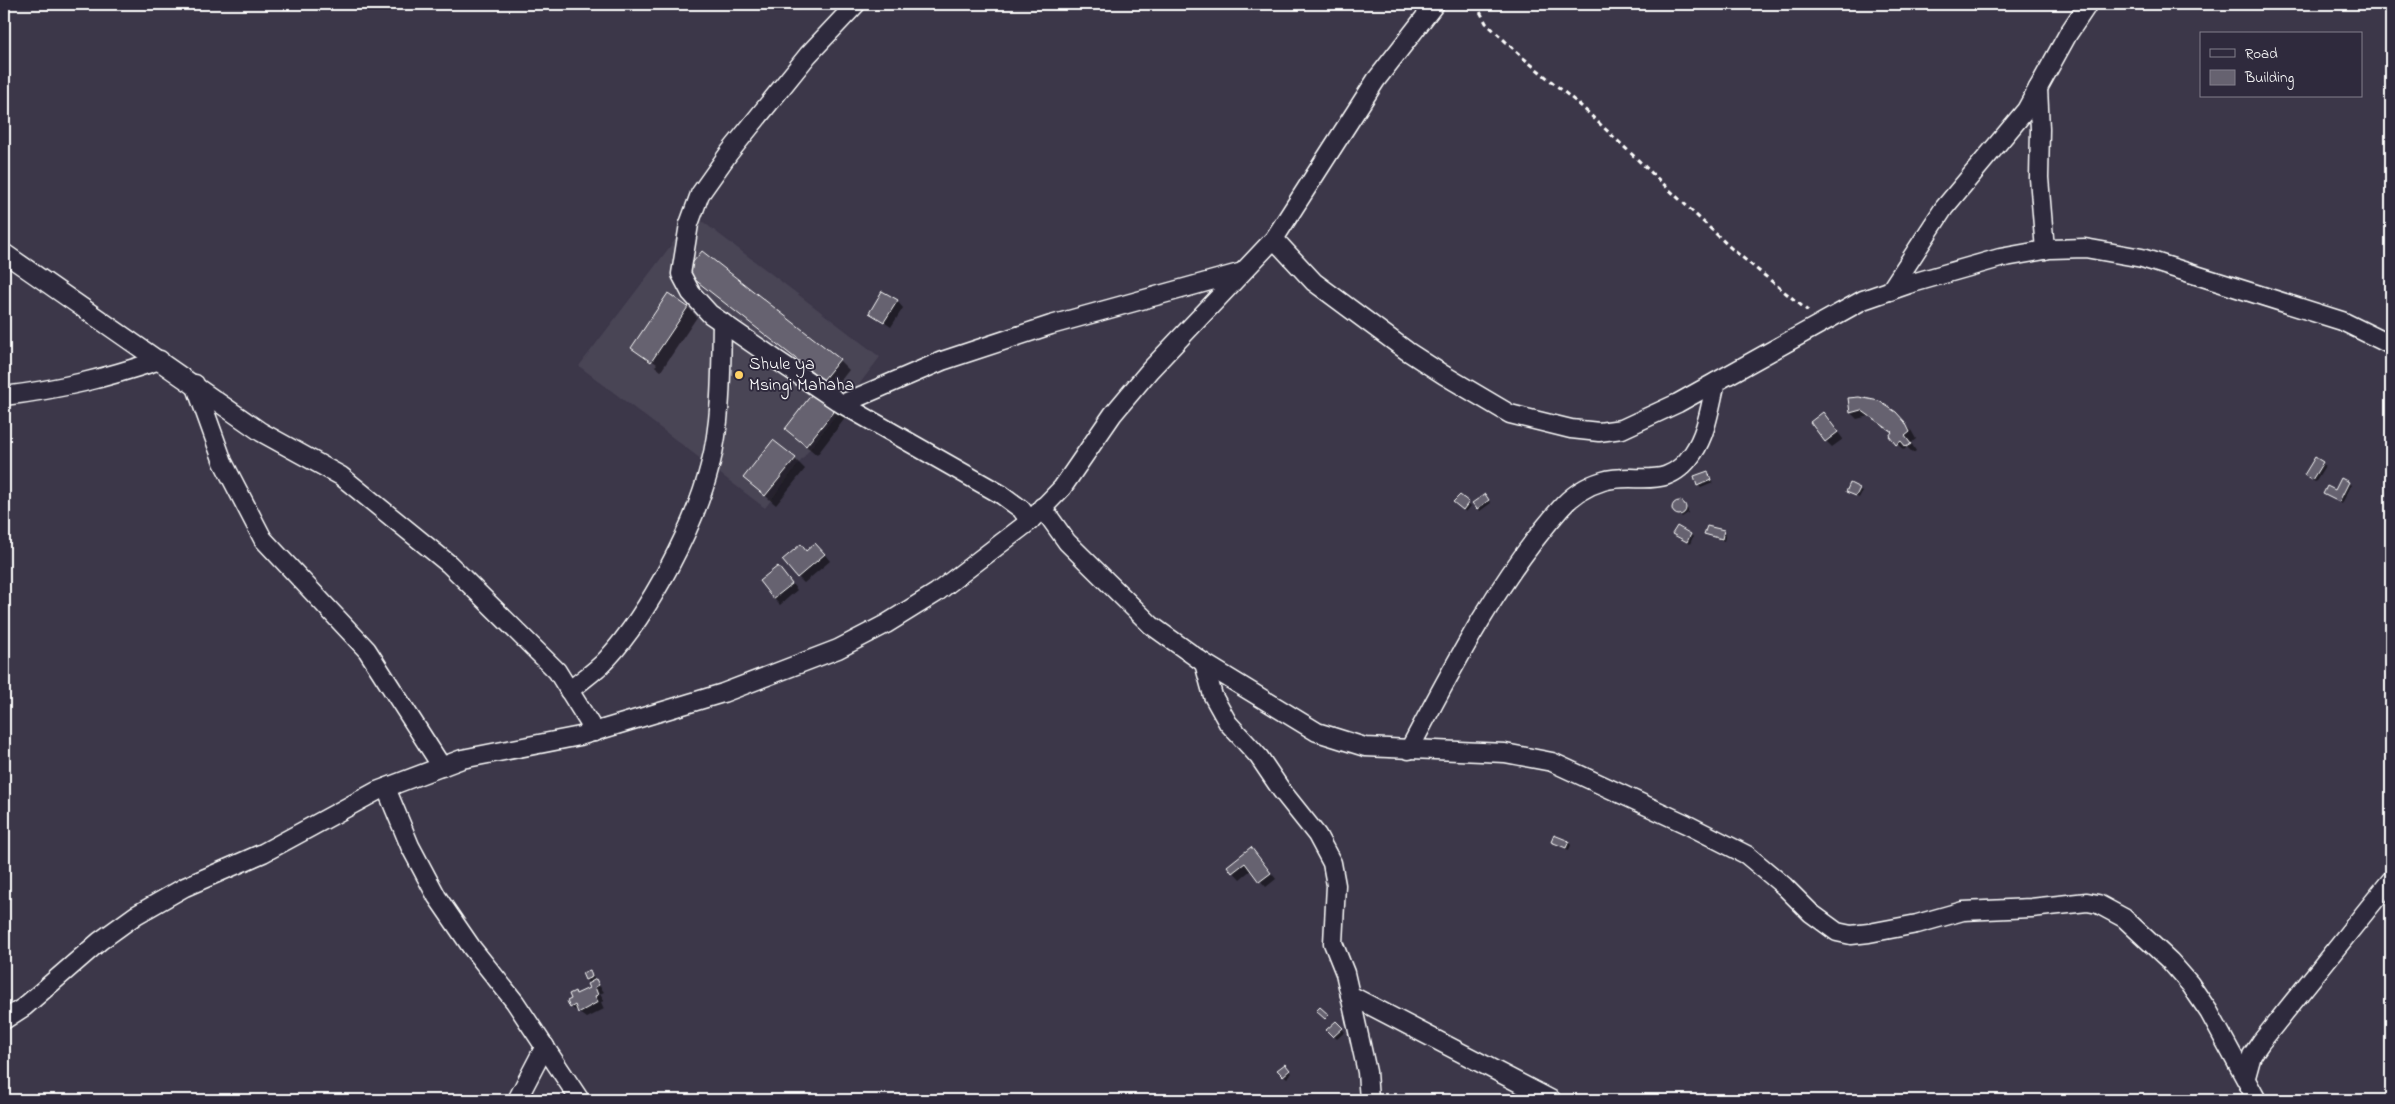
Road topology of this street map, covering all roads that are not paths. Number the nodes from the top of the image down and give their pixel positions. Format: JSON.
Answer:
{"nodes":[{"id":1,"x":856,"y":4,"type":"edge"},
{"id":2,"x":1435,"y":4,"type":"edge"},
{"id":3,"x":2088,"y":4,"type":"edge"},
{"id":4,"x":2038,"y":88,"type":"junction"},
{"id":5,"x":1274,"y":239,"type":"junction"},
{"id":6,"x":2045,"y":250,"type":"junction"},
{"id":7,"x":4,"y":253,"type":"edge"},
{"id":8,"x":1241,"y":273,"type":"junction"},
{"id":9,"x":1890,"y":290,"type":"junction"},
{"id":10,"x":722,"y":322,"type":"junction"},
{"id":11,"x":2391,"y":344,"type":"edge"},
{"id":12,"x":160,"y":360,"type":"junction"},
{"id":13,"x":1716,"y":382,"type":"junction"},
{"id":14,"x":195,"y":384,"type":"junction"},
{"id":15,"x":4,"y":396,"type":"edge"},
{"id":16,"x":842,"y":404,"type":"junction"},
{"id":17,"x":1042,"y":507,"type":"junction"},
{"id":18,"x":1030,"y":521,"type":"junction"},
{"id":19,"x":1204,"y":663,"type":"junction"},
{"id":20,"x":569,"y":691,"type":"junction"},
{"id":21,"x":595,"y":732,"type":"junction"},
{"id":22,"x":1408,"y":750,"type":"junction"},
{"id":23,"x":442,"y":767,"type":"junction"},
{"id":24,"x":386,"y":788,"type":"junction"},
{"id":25,"x":2391,"y":880,"type":"edge"},
{"id":26,"x":1350,"y":994,"type":"junction"},
{"id":27,"x":4,"y":1020,"type":"edge"},
{"id":28,"x":545,"y":1046,"type":"junction"},
{"id":29,"x":2246,"y":1077,"type":"junction"},
{"id":30,"x":517,"y":1100,"type":"edge"},
{"id":31,"x":580,"y":1100,"type":"edge"},
{"id":32,"x":1370,"y":1100,"type":"edge"},
{"id":33,"x":1552,"y":1100,"type":"edge"},
{"id":34,"x":2258,"y":1100,"type":"edge"}],
"edges":[{"from":1,"to":10,"type":"street"},
{"from":2,"to":5,"type":"street"},
{"from":3,"to":4,"type":"street"},
{"from":4,"to":6,"type":"street"},
{"from":4,"to":9,"type":"street"},
{"from":5,"to":8,"type":"street"},
{"from":5,"to":13,"type":"street"},
{"from":6,"to":9,"type":"street"},
{"from":6,"to":11,"type":"street"},
{"from":7,"to":12,"type":"street"},
{"from":8,"to":16,"type":"street"},
{"from":8,"to":17,"type":"street"},
{"from":9,"to":13,"type":"street"},
{"from":10,"to":16,"type":"street"},
{"from":10,"to":20,"type":"street"},
{"from":12,"to":14,"type":"street"},
{"from":12,"to":15,"type":"street"},
{"from":13,"to":22,"type":"street"},
{"from":14,"to":20,"type":"street"},
{"from":14,"to":23,"type":"street"},
{"from":16,"to":18,"type":"street"},
{"from":17,"to":18,"type":"street"},
{"from":17,"to":19,"type":"street"},
{"from":18,"to":21,"type":"street"},
{"from":19,"to":22,"type":"street"},
{"from":19,"to":26,"type":"street"},
{"from":20,"to":21,"type":"street"},
{"from":21,"to":23,"type":"street"},
{"from":22,"to":29,"type":"street"},
{"from":23,"to":24,"type":"street"},
{"from":24,"to":27,"type":"street"},
{"from":24,"to":28,"type":"street"},
{"from":25,"to":29,"type":"street"},
{"from":26,"to":32,"type":"street"},
{"from":26,"to":33,"type":"street"},
{"from":28,"to":30,"type":"street"},
{"from":28,"to":31,"type":"street"},
{"from":29,"to":34,"type":"street"}]}
